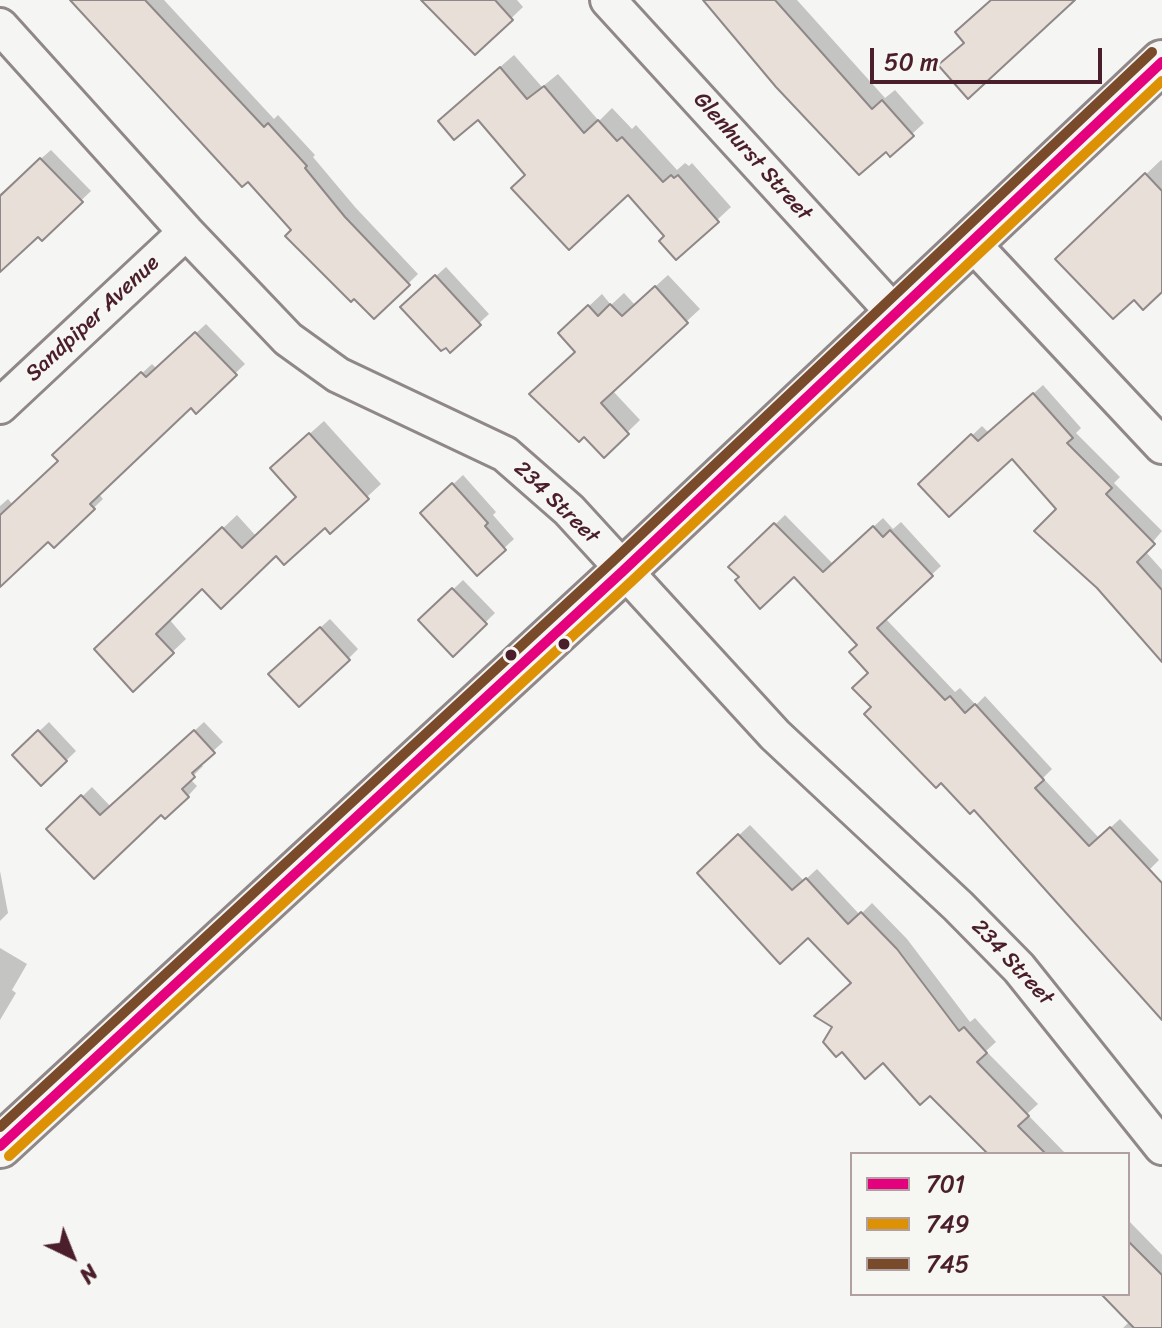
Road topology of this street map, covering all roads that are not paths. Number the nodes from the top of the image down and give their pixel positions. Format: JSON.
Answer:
{"nodes":[{"id":1,"x":608,"y":0,"type":"edge"},
{"id":2,"x":0,"y":26,"type":"edge"},
{"id":3,"x":1162,"y":62,"type":"edge"},
{"id":4,"x":186,"y":232,"type":"junction"},
{"id":5,"x":970,"y":241,"type":"junction"},
{"id":6,"x":895,"y":314,"type":"junction"},
{"id":7,"x":0,"y":406,"type":"edge"},
{"id":8,"x":1162,"y":446,"type":"edge"},
{"id":9,"x":623,"y":571,"type":"junction"},
{"id":10,"x":0,"y":1146,"type":"edge"},
{"id":11,"x":1162,"y":1147,"type":"edge"}],
"edges":[{"from":1,"to":6,"type":"street","name":"Glenhurst Street"},
{"from":2,"to":4,"type":"street","name":"234 Street"},
{"from":3,"to":5,"type":"main road"},
{"from":4,"to":7,"type":"street","name":"Sandpiper Avenue"},
{"from":4,"to":9,"type":"street","name":"234 Street"},
{"from":5,"to":6,"type":"main road"},
{"from":5,"to":8,"type":"street"},
{"from":6,"to":9,"type":"main road"},
{"from":9,"to":10,"type":"main road"},
{"from":9,"to":11,"type":"street","name":"234 Street"}]}
